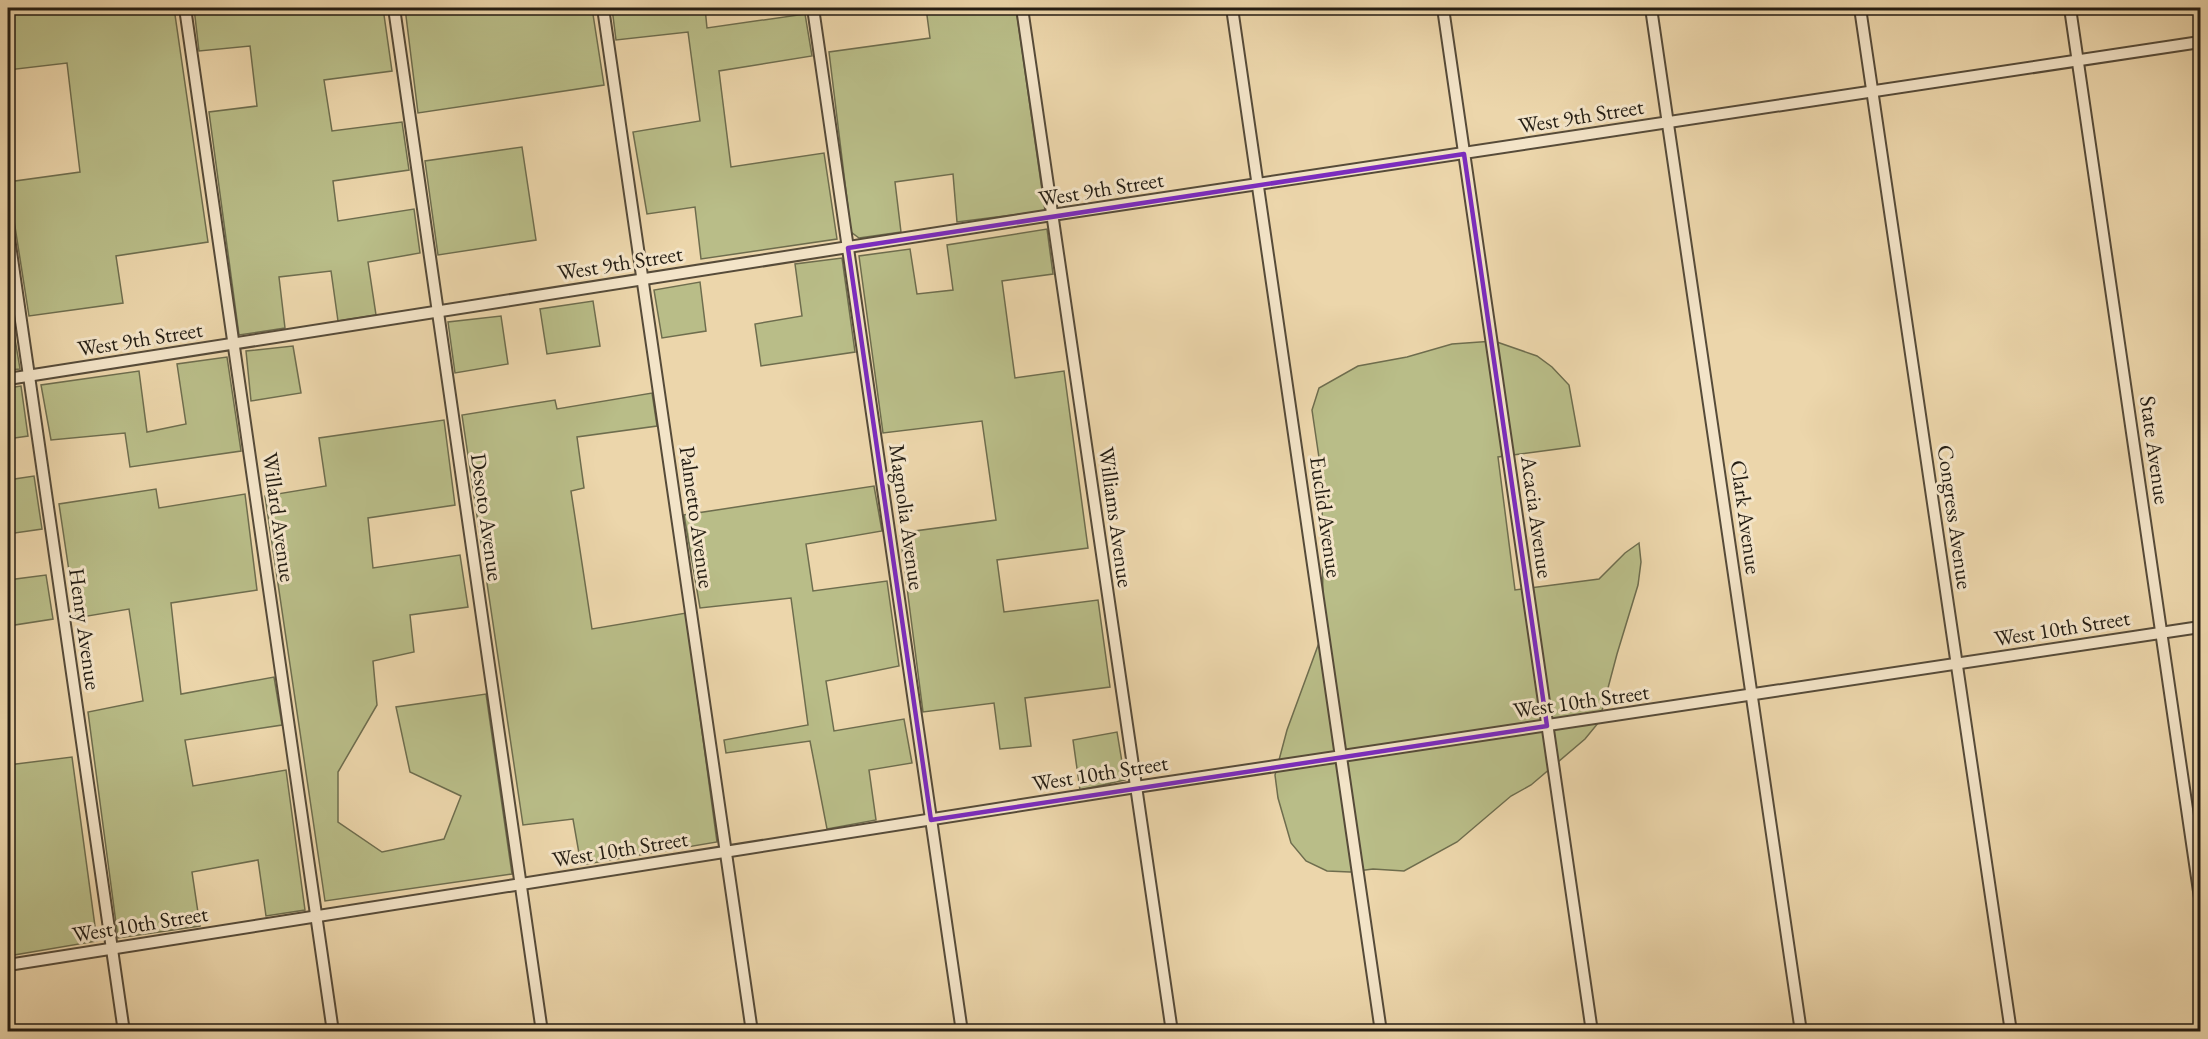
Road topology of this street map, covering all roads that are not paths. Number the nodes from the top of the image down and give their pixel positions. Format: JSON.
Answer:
{"nodes":[{"id":1,"x":185,"y":8,"type":"edge"},
{"id":2,"x":394,"y":8,"type":"edge"},
{"id":3,"x":603,"y":8,"type":"edge"},
{"id":4,"x":813,"y":8,"type":"edge"},
{"id":5,"x":1022,"y":8,"type":"edge"},
{"id":6,"x":1232,"y":8,"type":"edge"},
{"id":7,"x":1443,"y":8,"type":"edge"},
{"id":8,"x":1651,"y":8,"type":"edge"},
{"id":9,"x":1860,"y":8,"type":"edge"},
{"id":10,"x":2070,"y":8,"type":"edge"},
{"id":11,"x":2200,"y":42,"type":"edge"},
{"id":12,"x":2078,"y":60,"type":"junction"},
{"id":13,"x":1873,"y":92,"type":"junction"},
{"id":14,"x":1668,"y":123,"type":"junction"},
{"id":15,"x":1464,"y":154,"type":"junction"},
{"id":16,"x":1258,"y":184,"type":"junction"},
{"id":17,"x":1052,"y":215,"type":"junction"},
{"id":18,"x":8,"y":231,"type":"edge"},
{"id":19,"x":848,"y":248,"type":"junction"},
{"id":20,"x":643,"y":280,"type":"junction"},
{"id":21,"x":438,"y":312,"type":"junction"},
{"id":22,"x":234,"y":343,"type":"junction"},
{"id":23,"x":28,"y":376,"type":"junction"},
{"id":24,"x":8,"y":380,"type":"edge"},
{"id":25,"x":2200,"y":627,"type":"edge"},
{"id":26,"x":2162,"y":633,"type":"junction"},
{"id":27,"x":1957,"y":664,"type":"junction"},
{"id":28,"x":1752,"y":695,"type":"junction"},
{"id":29,"x":1547,"y":726,"type":"junction"},
{"id":30,"x":1341,"y":756,"type":"junction"},
{"id":31,"x":1136,"y":788,"type":"junction"},
{"id":32,"x":931,"y":820,"type":"junction"},
{"id":33,"x":726,"y":852,"type":"junction"},
{"id":34,"x":521,"y":884,"type":"junction"},
{"id":35,"x":2200,"y":898,"type":"edge"},
{"id":36,"x":316,"y":916,"type":"junction"},
{"id":37,"x":111,"y":948,"type":"junction"},
{"id":38,"x":8,"y":965,"type":"edge"},
{"id":39,"x":123,"y":1032,"type":"edge"},
{"id":40,"x":333,"y":1032,"type":"edge"},
{"id":41,"x":542,"y":1032,"type":"edge"},
{"id":42,"x":752,"y":1032,"type":"edge"},
{"id":43,"x":962,"y":1032,"type":"edge"},
{"id":44,"x":1172,"y":1032,"type":"edge"},
{"id":45,"x":1381,"y":1032,"type":"edge"},
{"id":46,"x":1592,"y":1032,"type":"edge"},
{"id":47,"x":1801,"y":1032,"type":"edge"},
{"id":48,"x":2011,"y":1032,"type":"edge"}],
"edges":[{"from":1,"to":22,"type":"street","name":"Willard Avenue"},
{"from":2,"to":21,"type":"street","name":"Desoto Avenue"},
{"from":3,"to":20,"type":"street","name":"Palmetto Avenue"},
{"from":4,"to":19,"type":"street","name":"Magnolia Avenue"},
{"from":5,"to":17,"type":"street","name":"Williams Avenue"},
{"from":6,"to":16,"type":"street","name":"Euclid Avenue"},
{"from":7,"to":15,"type":"street","name":"Acacia Avenue"},
{"from":8,"to":14,"type":"street","name":"Clark Avenue"},
{"from":9,"to":13,"type":"street","name":"Congress Avenue"},
{"from":10,"to":12,"type":"street","name":"State Avenue"},
{"from":11,"to":12,"type":"street","name":"West 9th Street"},
{"from":12,"to":13,"type":"street","name":"West 9th Street"},
{"from":12,"to":26,"type":"street","name":"State Avenue"},
{"from":13,"to":14,"type":"street","name":"West 9th Street"},
{"from":13,"to":27,"type":"street","name":"Congress Avenue"},
{"from":14,"to":15,"type":"street","name":"West 9th Street"},
{"from":14,"to":28,"type":"street","name":"Clark Avenue"},
{"from":15,"to":16,"type":"street","name":"West 9th Street"},
{"from":15,"to":29,"type":"street","name":"Acacia Avenue"},
{"from":16,"to":17,"type":"street","name":"West 9th Street"},
{"from":16,"to":30,"type":"street","name":"Euclid Avenue"},
{"from":17,"to":19,"type":"street","name":"West 9th Street"},
{"from":17,"to":31,"type":"street","name":"Williams Avenue"},
{"from":18,"to":23,"type":"street","name":"Henry Avenue"},
{"from":19,"to":20,"type":"street","name":"West 9th Street"},
{"from":19,"to":32,"type":"street","name":"Magnolia Avenue"},
{"from":20,"to":21,"type":"street","name":"West 9th Street"},
{"from":20,"to":33,"type":"street","name":"Palmetto Avenue"},
{"from":21,"to":22,"type":"street","name":"West 9th Street"},
{"from":21,"to":34,"type":"street","name":"Desoto Avenue"},
{"from":22,"to":23,"type":"street","name":"West 9th Street"},
{"from":22,"to":36,"type":"street","name":"Willard Avenue"},
{"from":23,"to":24,"type":"street","name":"West 9th Street"},
{"from":23,"to":37,"type":"street","name":"Henry Avenue"},
{"from":25,"to":26,"type":"street","name":"West 10th Street"},
{"from":26,"to":27,"type":"street","name":"West 10th Street"},
{"from":26,"to":35,"type":"street","name":"State Avenue"},
{"from":27,"to":28,"type":"street","name":"West 10th Street"},
{"from":27,"to":48,"type":"street","name":"Congress Avenue"},
{"from":28,"to":29,"type":"street","name":"West 10th Street"},
{"from":28,"to":47,"type":"street","name":"Clark Avenue"},
{"from":29,"to":30,"type":"street","name":"West 10th Street"},
{"from":29,"to":46,"type":"street","name":"Acacia Avenue"},
{"from":30,"to":31,"type":"street","name":"West 10th Street"},
{"from":30,"to":45,"type":"street","name":"Euclid Avenue"},
{"from":31,"to":32,"type":"street","name":"West 10th Street"},
{"from":31,"to":44,"type":"street","name":"Williams Avenue"},
{"from":32,"to":33,"type":"street","name":"West 10th Street"},
{"from":32,"to":43,"type":"street","name":"Magnolia Avenue"},
{"from":33,"to":34,"type":"street","name":"West 10th Street"},
{"from":33,"to":42,"type":"street","name":"Palmetto Avenue"},
{"from":34,"to":36,"type":"street","name":"West 10th Street"},
{"from":34,"to":41,"type":"street","name":"Desoto Avenue"},
{"from":36,"to":37,"type":"street","name":"West 10th Street"},
{"from":36,"to":40,"type":"street","name":"Willard Avenue"},
{"from":37,"to":38,"type":"street","name":"West 10th Street"},
{"from":37,"to":39,"type":"street","name":"Henry Avenue"}]}
